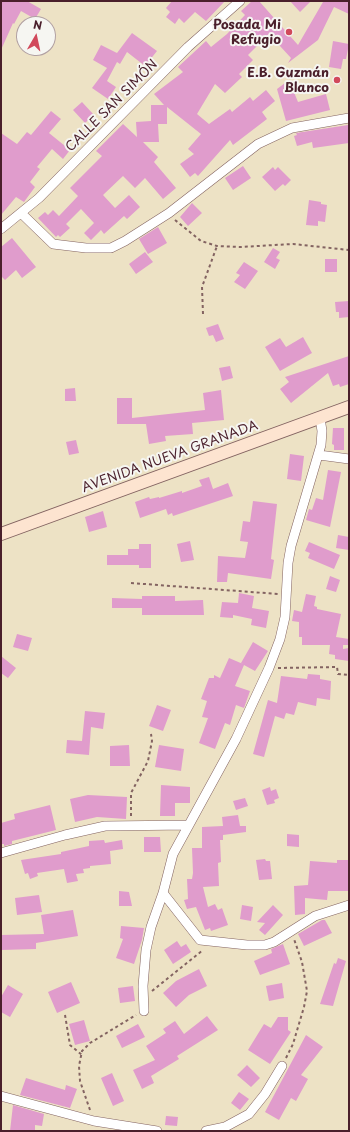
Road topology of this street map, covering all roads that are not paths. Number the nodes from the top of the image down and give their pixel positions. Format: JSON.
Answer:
{"nodes":[{"id":1,"x":240,"y":1,"type":"edge"},
{"id":2,"x":349,"y":118,"type":"edge"},
{"id":3,"x":21,"y":213,"type":"junction"},
{"id":4,"x":1,"y":229,"type":"edge"},
{"id":5,"x":349,"y":407,"type":"edge"},
{"id":6,"x":320,"y":418,"type":"junction"},
{"id":7,"x":319,"y":456,"type":"junction"},
{"id":8,"x":349,"y":459,"type":"edge"},
{"id":9,"x":1,"y":534,"type":"edge"},
{"id":10,"x":189,"y":825,"type":"junction"},
{"id":11,"x":1,"y":853,"type":"edge"},
{"id":12,"x":163,"y":893,"type":"junction"},
{"id":13,"x":349,"y":905,"type":"edge"},
{"id":14,"x":144,"y":1011,"type":"road end"},
{"id":15,"x":282,"y":1066,"type":"road end"},
{"id":16,"x":1,"y":1096,"type":"edge"},
{"id":17,"x":158,"y":1131,"type":"edge"},
{"id":18,"x":206,"y":1131,"type":"edge"}],
"edges":[{"from":1,"to":3,"type":"street","name":"CALLE SAN SIMÓN"},
{"from":2,"to":3,"type":"street"},
{"from":3,"to":4,"type":"street","name":"CALLE SAN SIMÓN"},
{"from":5,"to":6,"type":"street","name":"AVENIDA NUEVA GRANADA"},
{"from":6,"to":7,"type":"street"},
{"from":6,"to":9,"type":"street","name":"AVENIDA NUEVA GRANADA"},
{"from":7,"to":8,"type":"street"},
{"from":7,"to":10,"type":"street"},
{"from":10,"to":11,"type":"street"},
{"from":10,"to":12,"type":"street"},
{"from":12,"to":13,"type":"street"},
{"from":12,"to":14,"type":"street"},
{"from":15,"to":18,"type":"street"},
{"from":16,"to":17,"type":"street"}]}
